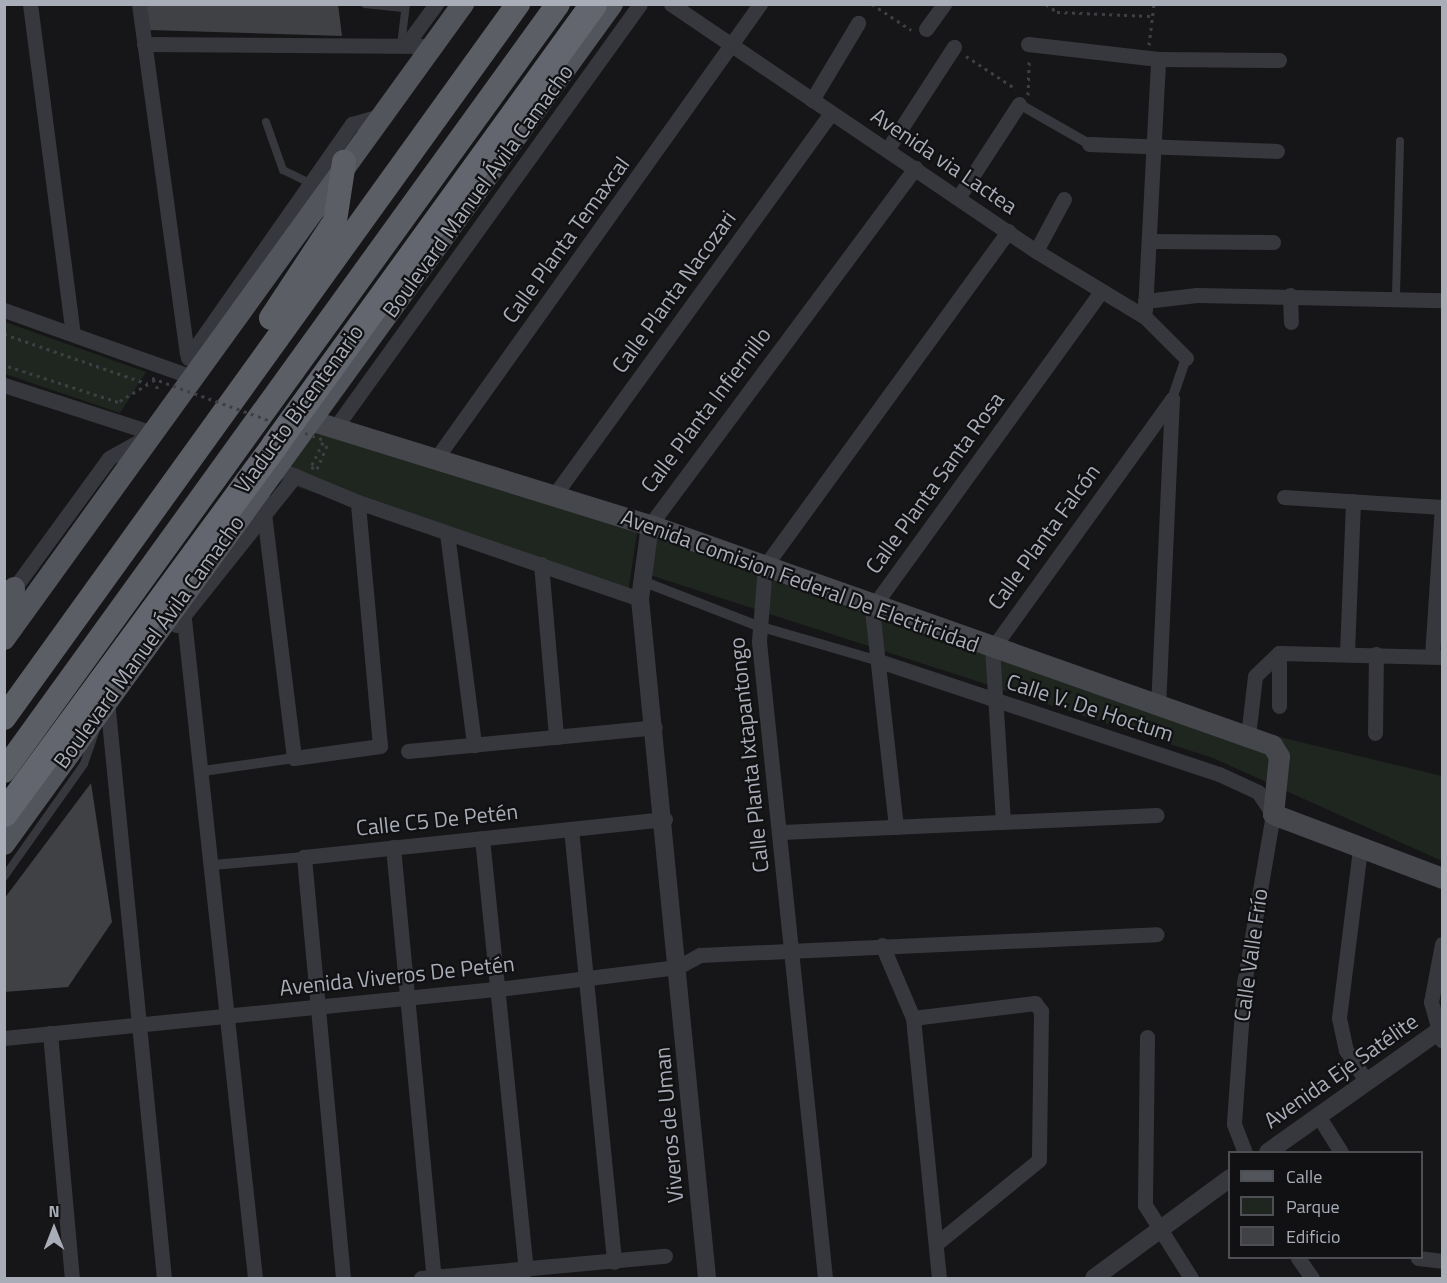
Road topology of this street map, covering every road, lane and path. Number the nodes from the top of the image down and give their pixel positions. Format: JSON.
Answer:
{"nodes":[{"id":1,"x":30,"y":4,"type":"edge"},
{"id":2,"x":139,"y":4,"type":"edge"},
{"id":3,"x":365,"y":4,"type":"edge"},
{"id":4,"x":436,"y":4,"type":"edge"},
{"id":5,"x":463,"y":4,"type":"edge"},
{"id":6,"x":518,"y":4,"type":"edge"},
{"id":7,"x":558,"y":4,"type":"edge"},
{"id":8,"x":593,"y":4,"type":"edge"},
{"id":9,"x":612,"y":4,"type":"edge"},
{"id":10,"x":640,"y":4,"type":"edge"},
{"id":11,"x":670,"y":4,"type":"edge"},
{"id":12,"x":760,"y":4,"type":"edge"},
{"id":13,"x":872,"y":4,"type":"edge"},
{"id":14,"x":944,"y":4,"type":"edge"},
{"id":15,"x":1046,"y":4,"type":"edge"},
{"id":16,"x":1154,"y":4,"type":"edge"},
{"id":17,"x":404,"y":6,"type":"edge"},
{"id":18,"x":1150,"y":16,"type":"junction"},
{"id":19,"x":858,"y":23,"type":"dead end"},
{"id":20,"x":926,"y":29,"type":"joint"},
{"id":21,"x":144,"y":44,"type":"junction"},
{"id":22,"x":1028,"y":44,"type":"joint"},
{"id":23,"x":403,"y":45,"type":"junction"},
{"id":24,"x":428,"y":46,"type":"junction"},
{"id":25,"x":734,"y":46,"type":"junction"},
{"id":26,"x":954,"y":47,"type":"joint"},
{"id":27,"x":1153,"y":58,"type":"junction"},
{"id":28,"x":1279,"y":60,"type":"dead end"},
{"id":29,"x":812,"y":100,"type":"junction"},
{"id":30,"x":1019,"y":104,"type":"joint"},
{"id":31,"x":831,"y":113,"type":"junction"},
{"id":32,"x":377,"y":117,"type":"junction"},
{"id":33,"x":266,"y":122,"type":"dead end"},
{"id":34,"x":1400,"y":141,"type":"dead end"},
{"id":35,"x":1089,"y":144,"type":"joint"},
{"id":36,"x":1155,"y":149,"type":"junction"},
{"id":37,"x":886,"y":150,"type":"junction"},
{"id":38,"x":1277,"y":152,"type":"dead end"},
{"id":39,"x":344,"y":162,"type":"junction"},
{"id":40,"x":915,"y":168,"type":"junction"},
{"id":41,"x":310,"y":183,"type":"junction"},
{"id":42,"x":957,"y":198,"type":"junction"},
{"id":43,"x":1064,"y":199,"type":"dead end"},
{"id":44,"x":1008,"y":231,"type":"junction"},
{"id":45,"x":1149,"y":241,"type":"junction"},
{"id":46,"x":1273,"y":242,"type":"dead end"},
{"id":47,"x":1036,"y":251,"type":"junction"},
{"id":48,"x":1100,"y":293,"type":"junction"},
{"id":49,"x":1290,"y":295,"type":"junction"},
{"id":50,"x":1396,"y":295,"type":"junction"},
{"id":51,"x":1443,"y":300,"type":"edge"},
{"id":52,"x":1145,"y":301,"type":"junction"},
{"id":53,"x":4,"y":310,"type":"edge"},
{"id":54,"x":1145,"y":317,"type":"junction"},
{"id":55,"x":1291,"y":322,"type":"dead end"},
{"id":56,"x":333,"y":323,"type":"junction"},
{"id":57,"x":4,"y":333,"type":"edge"},
{"id":58,"x":73,"y":333,"type":"junction"},
{"id":59,"x":187,"y":354,"type":"junction"},
{"id":60,"x":1186,"y":358,"type":"joint"},
{"id":61,"x":4,"y":365,"type":"edge"},
{"id":62,"x":250,"y":373,"type":"junction"},
{"id":63,"x":152,"y":378,"type":"dead end"},
{"id":64,"x":195,"y":378,"type":"junction"},
{"id":65,"x":4,"y":385,"type":"edge"},
{"id":66,"x":330,"y":396,"type":"junction"},
{"id":67,"x":1172,"y":399,"type":"junction"},
{"id":68,"x":281,"y":424,"type":"dead end"},
{"id":69,"x":318,"y":430,"type":"junction"},
{"id":70,"x":153,"y":433,"type":"junction"},
{"id":71,"x":435,"y":460,"type":"junction"},
{"id":72,"x":286,"y":472,"type":"junction"},
{"id":73,"x":261,"y":489,"type":"junction"},
{"id":74,"x":553,"y":497,"type":"junction"},
{"id":75,"x":1284,"y":497,"type":"dead end"},
{"id":76,"x":1353,"y":501,"type":"junction"},
{"id":77,"x":358,"y":502,"type":"junction"},
{"id":78,"x":1442,"y":507,"type":"edge"},
{"id":79,"x":265,"y":517,"type":"junction"},
{"id":80,"x":650,"y":525,"type":"junction"},
{"id":81,"x":447,"y":533,"type":"junction"},
{"id":82,"x":541,"y":564,"type":"junction"},
{"id":83,"x":765,"y":566,"type":"junction"},
{"id":84,"x":641,"y":590,"type":"junction"},
{"id":85,"x":9,"y":595,"type":"edge"},
{"id":86,"x":872,"y":608,"type":"junction"},
{"id":87,"x":184,"y":619,"type":"junction"},
{"id":88,"x":758,"y":626,"type":"junction"},
{"id":89,"x":7,"y":632,"type":"edge"},
{"id":90,"x":992,"y":650,"type":"junction"},
{"id":91,"x":1347,"y":652,"type":"junction"},
{"id":92,"x":1279,"y":653,"type":"junction"},
{"id":93,"x":1376,"y":654,"type":"junction"},
{"id":94,"x":1437,"y":656,"type":"edge"},
{"id":95,"x":879,"y":661,"type":"junction"},
{"id":96,"x":133,"y":662,"type":"junction"},
{"id":97,"x":998,"y":701,"type":"junction"},
{"id":98,"x":105,"y":702,"type":"junction"},
{"id":99,"x":1278,"y":706,"type":"dead end"},
{"id":100,"x":1158,"y":707,"type":"junction"},
{"id":101,"x":4,"y":718,"type":"edge"},
{"id":102,"x":655,"y":727,"type":"junction"},
{"id":103,"x":1375,"y":733,"type":"dead end"},
{"id":104,"x":1248,"y":736,"type":"junction"},
{"id":105,"x":556,"y":737,"type":"junction"},
{"id":106,"x":474,"y":745,"type":"junction"},
{"id":107,"x":408,"y":751,"type":"dead end"},
{"id":108,"x":1279,"y":756,"type":"joint"},
{"id":109,"x":294,"y":758,"type":"junction"},
{"id":110,"x":4,"y":771,"type":"edge"},
{"id":111,"x":203,"y":771,"type":"junction"},
{"id":112,"x":4,"y":813,"type":"edge"},
{"id":113,"x":1273,"y":814,"type":"junction"},
{"id":114,"x":1157,"y":815,"type":"dead end"},
{"id":115,"x":665,"y":819,"type":"junction"},
{"id":116,"x":1003,"y":822,"type":"junction"},
{"id":117,"x":896,"y":827,"type":"junction"},
{"id":118,"x":572,"y":829,"type":"junction"},
{"id":119,"x":782,"y":832,"type":"junction"},
{"id":120,"x":482,"y":838,"type":"junction"},
{"id":121,"x":393,"y":847,"type":"junction"},
{"id":122,"x":10,"y":849,"type":"edge"},
{"id":123,"x":1360,"y":849,"type":"junction"},
{"id":124,"x":304,"y":856,"type":"junction"},
{"id":125,"x":213,"y":865,"type":"junction"},
{"id":126,"x":4,"y":877,"type":"edge"},
{"id":127,"x":1443,"y":878,"type":"edge"},
{"id":128,"x":1157,"y":934,"type":"dead end"},
{"id":129,"x":1443,"y":944,"type":"edge"},
{"id":130,"x":882,"y":945,"type":"junction"},
{"id":131,"x":791,"y":950,"type":"junction"},
{"id":132,"x":678,"y":967,"type":"junction"},
{"id":133,"x":585,"y":979,"type":"junction"},
{"id":134,"x":498,"y":989,"type":"junction"},
{"id":135,"x":408,"y":999,"type":"junction"},
{"id":136,"x":318,"y":1006,"type":"junction"},
{"id":137,"x":226,"y":1016,"type":"junction"},
{"id":138,"x":913,"y":1018,"type":"junction"},
{"id":139,"x":136,"y":1025,"type":"junction"},
{"id":140,"x":50,"y":1033,"type":"junction"},
{"id":141,"x":1441,"y":1034,"type":"edge"},
{"id":142,"x":1147,"y":1037,"type":"dead end"},
{"id":143,"x":4,"y":1038,"type":"edge"},
{"id":144,"x":1367,"y":1082,"type":"junction"},
{"id":145,"x":1319,"y":1117,"type":"junction"},
{"id":146,"x":1245,"y":1151,"type":"edge"},
{"id":147,"x":1269,"y":1151,"type":"edge"},
{"id":148,"x":1340,"y":1151,"type":"edge"},
{"id":149,"x":1228,"y":1179,"type":"edge"},
{"id":150,"x":1157,"y":1230,"type":"junction"},
{"id":151,"x":936,"y":1244,"type":"junction"},
{"id":152,"x":665,"y":1256,"type":"dead end"},
{"id":153,"x":1423,"y":1258,"type":"edge"},
{"id":154,"x":1299,"y":1259,"type":"edge"},
{"id":155,"x":1443,"y":1261,"type":"edge"},
{"id":156,"x":614,"y":1262,"type":"junction"},
{"id":157,"x":526,"y":1270,"type":"junction"},
{"id":158,"x":72,"y":1278,"type":"edge"},
{"id":159,"x":164,"y":1278,"type":"edge"},
{"id":160,"x":255,"y":1278,"type":"edge"},
{"id":161,"x":343,"y":1278,"type":"edge"},
{"id":162,"x":428,"y":1278,"type":"edge"},
{"id":163,"x":707,"y":1278,"type":"edge"},
{"id":164,"x":825,"y":1278,"type":"edge"},
{"id":165,"x":939,"y":1278,"type":"edge"},
{"id":166,"x":1094,"y":1278,"type":"edge"},
{"id":167,"x":1191,"y":1278,"type":"edge"},
{"id":168,"x":1312,"y":1278,"type":"edge"}],
"edges":[{"from":1,"to":58,"type":"street"},
{"from":2,"to":21,"type":"street"},
{"from":3,"to":17,"type":"lane"},
{"from":4,"to":23,"type":"street"},
{"from":5,"to":24,"type":"main road"},
{"from":6,"to":62,"type":"highway"},
{"from":7,"to":56,"type":"highway","name":"Boulevard Manuel Ávila Camacho"},
{"from":8,"to":112,"type":"highway","name":"Viaducto Bicentenario","bridge":true},
{"from":9,"to":66,"type":"main road","name":"Boulevard Manuel Ávila Camacho"},
{"from":10,"to":69,"type":"street"},
{"from":11,"to":25,"type":"street","name":"Avenida via Lactea"},
{"from":12,"to":25,"type":"street","name":"Calle Planta Temaxcal"},
{"from":13,"to":20,"type":"path"},
{"from":14,"to":20,"type":"street"},
{"from":15,"to":18,"type":"path"},
{"from":16,"to":18,"type":"path"},
{"from":17,"to":23,"type":"lane"},
{"from":18,"to":27,"type":"path"},
{"from":19,"to":29,"type":"street"},
{"from":21,"to":23,"type":"street"},
{"from":21,"to":59,"type":"street"},
{"from":22,"to":26,"type":"path"},
{"from":22,"to":27,"type":"street"},
{"from":23,"to":24,"type":"street"},
{"from":24,"to":32,"type":"main road"},
{"from":25,"to":29,"type":"street","name":"Avenida via Lactea"},
{"from":25,"to":71,"type":"street","name":"Calle Planta Temaxcal"},
{"from":26,"to":37,"type":"street"},
{"from":27,"to":28,"type":"street"},
{"from":27,"to":36,"type":"street"},
{"from":29,"to":31,"type":"street","name":"Avenida via Lactea"},
{"from":30,"to":35,"type":"street"},
{"from":30,"to":42,"type":"street"},
{"from":31,"to":37,"type":"street","name":"Avenida via Lactea"},
{"from":31,"to":74,"type":"street","name":"Calle Planta Nacozari"},
{"from":32,"to":39,"type":"main road"},
{"from":32,"to":41,"type":"street"},
{"from":33,"to":41,"type":"lane"},
{"from":34,"to":50,"type":"lane"},
{"from":35,"to":36,"type":"street"},
{"from":36,"to":38,"type":"street"},
{"from":36,"to":45,"type":"street"},
{"from":37,"to":40,"type":"street","name":"Avenida via Lactea"},
{"from":39,"to":62,"type":"highway"},
{"from":39,"to":64,"type":"main road"},
{"from":40,"to":42,"type":"street","name":"Avenida via Lactea"},
{"from":40,"to":80,"type":"street","name":"Calle Planta Infiernillo"},
{"from":41,"to":59,"type":"street"},
{"from":42,"to":44,"type":"street","name":"Avenida via Lactea"},
{"from":43,"to":47,"type":"street"},
{"from":44,"to":47,"type":"street","name":"Avenida via Lactea"},
{"from":44,"to":83,"type":"street","name":"Calle Planta Ixtapantongo"},
{"from":45,"to":46,"type":"street"},
{"from":45,"to":52,"type":"street"},
{"from":47,"to":48,"type":"street","name":"Avenida via Lactea"},
{"from":48,"to":54,"type":"street","name":"Avenida via Lactea"},
{"from":48,"to":86,"type":"street","name":"Calle Planta Santa Rosa"},
{"from":49,"to":50,"type":"street"},
{"from":49,"to":52,"type":"street"},
{"from":49,"to":55,"type":"street"},
{"from":50,"to":51,"type":"street"},
{"from":52,"to":54,"type":"street"},
{"from":53,"to":58,"type":"street"},
{"from":54,"to":60,"type":"street","name":"Avenida via Lactea"},
{"from":56,"to":66,"type":"highway"},
{"from":56,"to":110,"type":"highway","name":"Boulevard Manuel Ávila Camacho"},
{"from":57,"to":61,"type":"path"},
{"from":58,"to":64,"type":"street"},
{"from":59,"to":64,"type":"street"},
{"from":60,"to":67,"type":"street"},
{"from":62,"to":101,"type":"highway"},
{"from":63,"to":68,"type":"path","bridge":true},
{"from":64,"to":70,"type":"main road"},
{"from":65,"to":70,"type":"street"},
{"from":66,"to":69,"type":"main road","name":"Boulevard Manuel Ávila Camacho"},
{"from":67,"to":90,"type":"street","name":"Calle Planta Falcón"},
{"from":67,"to":100,"type":"street"},
{"from":69,"to":69,"type":"path"},
{"from":69,"to":71,"type":"main road","name":"Avenida Comision Federal De Electricidad"},
{"from":69,"to":72,"type":"main road","name":"Boulevard Manuel Ávila Camacho"},
{"from":70,"to":85,"type":"street"},
{"from":70,"to":89,"type":"main road"},
{"from":71,"to":74,"type":"main road","name":"Avenida Comision Federal De Electricidad"},
{"from":72,"to":73,"type":"main road","name":"Boulevard Manuel Ávila Camacho"},
{"from":72,"to":77,"type":"street"},
{"from":72,"to":79,"type":"street"},
{"from":73,"to":79,"type":"street"},
{"from":73,"to":96,"type":"main road","name":"Boulevard Manuel Ávila Camacho"},
{"from":74,"to":80,"type":"main road","name":"Avenida Comision Federal De Electricidad"},
{"from":75,"to":76,"type":"street"},
{"from":76,"to":78,"type":"street"},
{"from":76,"to":91,"type":"street"},
{"from":77,"to":81,"type":"street"},
{"from":77,"to":109,"type":"street"},
{"from":78,"to":94,"type":"street"},
{"from":79,"to":87,"type":"street"},
{"from":79,"to":109,"type":"street"},
{"from":80,"to":83,"type":"main road","name":"Avenida Comision Federal De Electricidad"},
{"from":80,"to":84,"type":"street","name":"Calle Planta Infiernillo"},
{"from":81,"to":82,"type":"street"},
{"from":81,"to":106,"type":"street"},
{"from":82,"to":84,"type":"street"},
{"from":82,"to":105,"type":"street"},
{"from":83,"to":86,"type":"main road","name":"Avenida Comision Federal De Electricidad"},
{"from":83,"to":88,"type":"street","name":"Calle Planta Ixtapantongo"},
{"from":84,"to":88,"type":"street","name":"Calle V. De Hoctum"},
{"from":84,"to":102,"type":"street","name":"Calle Planta Infiernillo"},
{"from":85,"to":89,"type":"main road"},
{"from":86,"to":90,"type":"main road","name":"Avenida Comision Federal De Electricidad"},
{"from":86,"to":95,"type":"street","name":"Calle Planta Santa Rosa"},
{"from":87,"to":96,"type":"street"},
{"from":87,"to":111,"type":"street"},
{"from":88,"to":95,"type":"street","name":"Calle V. De Hoctum"},
{"from":88,"to":119,"type":"street","name":"Calle Planta Ixtapantongo"},
{"from":90,"to":97,"type":"street"},
{"from":90,"to":100,"type":"main road","name":"Avenida Comision Federal De Electricidad"},
{"from":91,"to":92,"type":"street"},
{"from":91,"to":93,"type":"street"},
{"from":92,"to":99,"type":"street"},
{"from":92,"to":104,"type":"street"},
{"from":93,"to":94,"type":"street"},
{"from":93,"to":103,"type":"street"},
{"from":95,"to":97,"type":"street","name":"Calle V. De Hoctum"},
{"from":95,"to":117,"type":"street","name":"Calle Planta Santa Rosa"},
{"from":96,"to":98,"type":"main road","name":"Boulevard Manuel Ávila Camacho"},
{"from":97,"to":113,"type":"street","name":"Calle V. De Hoctum"},
{"from":97,"to":116,"type":"street"},
{"from":98,"to":122,"type":"main road","name":"Boulevard Manuel Ávila Camacho"},
{"from":98,"to":139,"type":"street"},
{"from":100,"to":104,"type":"main road","name":"Avenida Comision Federal De Electricidad"},
{"from":102,"to":105,"type":"street"},
{"from":102,"to":115,"type":"street","name":"Calle Planta Infiernillo"},
{"from":104,"to":108,"type":"main road","name":"Avenida Comision Federal De Electricidad"},
{"from":105,"to":106,"type":"street"},
{"from":106,"to":107,"type":"street"},
{"from":108,"to":113,"type":"main road","name":"Calle Valle Frío"},
{"from":109,"to":111,"type":"street"},
{"from":111,"to":125,"type":"street"},
{"from":113,"to":123,"type":"main road"},
{"from":113,"to":146,"type":"street","name":"Calle Valle Frío"},
{"from":114,"to":116,"type":"street"},
{"from":115,"to":118,"type":"street","name":"Calle C5 De Petén"},
{"from":115,"to":132,"type":"street","name":"Calle Planta Infiernillo"},
{"from":116,"to":117,"type":"street"},
{"from":117,"to":119,"type":"street"},
{"from":118,"to":120,"type":"street","name":"Calle C5 De Petén"},
{"from":118,"to":133,"type":"street"},
{"from":119,"to":131,"type":"street","name":"Calle Planta Ixtapantongo"},
{"from":120,"to":121,"type":"street","name":"Calle C5 De Petén"},
{"from":120,"to":134,"type":"street"},
{"from":121,"to":124,"type":"street","name":"Calle C5 De Petén"},
{"from":121,"to":135,"type":"street"},
{"from":122,"to":126,"type":"lane"},
{"from":123,"to":127,"type":"main road"},
{"from":123,"to":144,"type":"street"},
{"from":124,"to":125,"type":"street","name":"Calle C5 De Petén"},
{"from":124,"to":136,"type":"street"},
{"from":125,"to":137,"type":"street"},
{"from":128,"to":130,"type":"street","name":"Avenida Viveros De Petén"},
{"from":129,"to":141,"type":"street"},
{"from":130,"to":131,"type":"street","name":"Avenida Viveros De Petén"},
{"from":130,"to":138,"type":"street"},
{"from":131,"to":132,"type":"street","name":"Avenida Viveros De Petén"},
{"from":131,"to":164,"type":"street","name":"Calle Planta Ixtapantongo"},
{"from":132,"to":133,"type":"street","name":"Avenida Viveros De Petén"},
{"from":132,"to":163,"type":"street","name":"Viveros de Uman"},
{"from":133,"to":134,"type":"street","name":"Avenida Viveros De Petén"},
{"from":133,"to":156,"type":"street"},
{"from":134,"to":135,"type":"street","name":"Avenida Viveros De Petén"},
{"from":134,"to":157,"type":"street"},
{"from":135,"to":136,"type":"street","name":"Avenida Viveros De Petén"},
{"from":135,"to":162,"type":"street"},
{"from":136,"to":137,"type":"street","name":"Avenida Viveros De Petén"},
{"from":136,"to":161,"type":"street"},
{"from":137,"to":139,"type":"street","name":"Avenida Viveros De Petén"},
{"from":137,"to":160,"type":"street"},
{"from":138,"to":151,"type":"street"},
{"from":138,"to":151,"type":"street"},
{"from":139,"to":140,"type":"street","name":"Avenida Viveros De Petén"},
{"from":139,"to":159,"type":"street"},
{"from":140,"to":143,"type":"street","name":"Avenida Viveros De Petén"},
{"from":140,"to":158,"type":"street"},
{"from":141,"to":144,"type":"street","name":"Avenida Eje Satélite"},
{"from":142,"to":150,"type":"street"},
{"from":144,"to":145,"type":"street","name":"Avenida Eje Satélite"},
{"from":145,"to":147,"type":"street","name":"Avenida Eje Satélite"},
{"from":145,"to":148,"type":"street"},
{"from":149,"to":150,"type":"street"},
{"from":150,"to":166,"type":"street"},
{"from":150,"to":167,"type":"street"},
{"from":151,"to":165,"type":"street"},
{"from":152,"to":156,"type":"street"},
{"from":153,"to":155,"type":"street"},
{"from":154,"to":168,"type":"street"},
{"from":156,"to":157,"type":"street"},
{"from":157,"to":162,"type":"street"}]}
